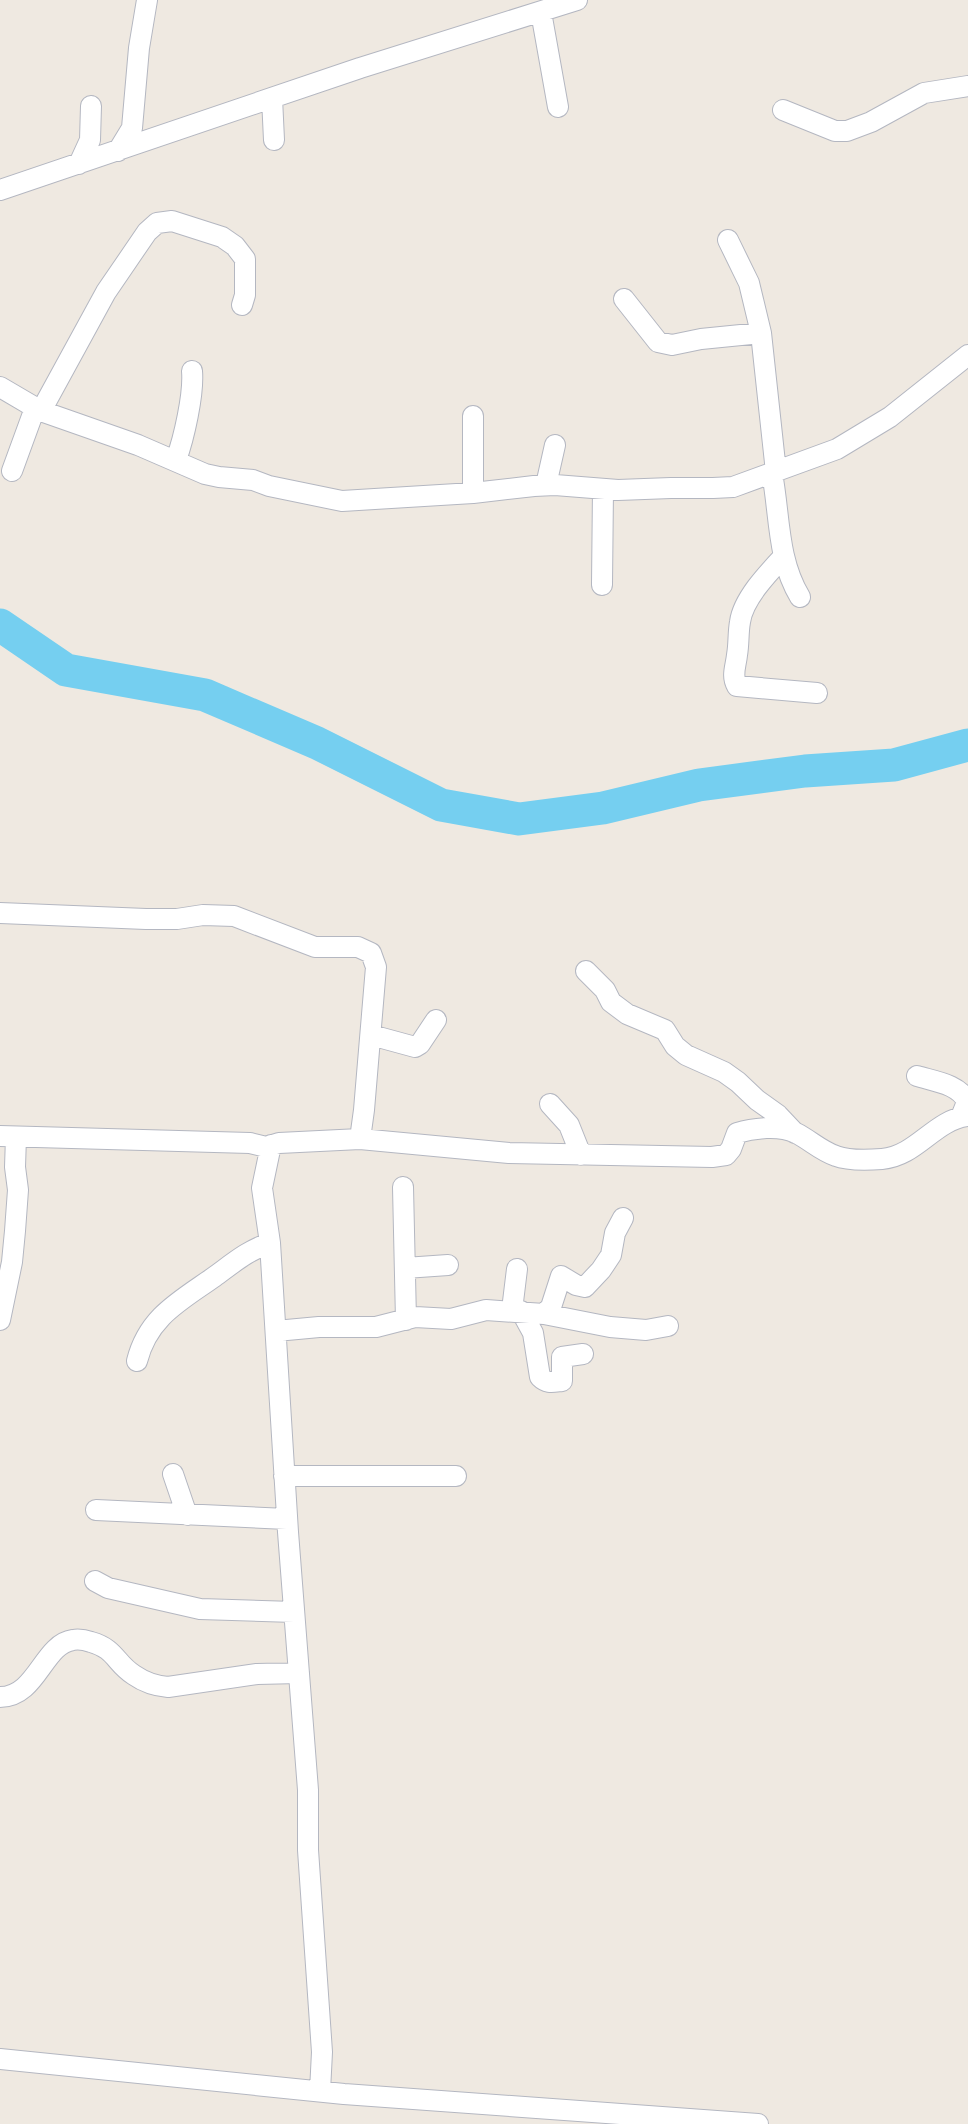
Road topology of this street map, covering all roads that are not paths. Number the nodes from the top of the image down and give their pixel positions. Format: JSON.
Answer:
{"nodes":[{"id":1,"x":147,"y":0,"type":"edge"},
{"id":2,"x":577,"y":0,"type":"edge"},
{"id":3,"x":541,"y":12,"type":"junction"},
{"id":4,"x":968,"y":86,"type":"edge"},
{"id":5,"x":272,"y":98,"type":"junction"},
{"id":6,"x":91,"y":106,"type":"dead end"},
{"id":7,"x":558,"y":107,"type":"dead end"},
{"id":8,"x":783,"y":110,"type":"dead end"},
{"id":9,"x":274,"y":140,"type":"dead end"},
{"id":10,"x":118,"y":151,"type":"junction"},
{"id":11,"x":78,"y":164,"type":"junction"},
{"id":12,"x":0,"y":190,"type":"edge"},
{"id":13,"x":728,"y":240,"type":"dead end"},
{"id":14,"x":624,"y":299,"type":"dead end"},
{"id":15,"x":242,"y":305,"type":"dead end"},
{"id":16,"x":761,"y":333,"type":"junction"},
{"id":17,"x":968,"y":355,"type":"edge"},
{"id":18,"x":192,"y":371,"type":"dead end"},
{"id":19,"x":0,"y":387,"type":"edge"},
{"id":20,"x":38,"y":409,"type":"junction"},
{"id":21,"x":473,"y":416,"type":"dead end"},
{"id":22,"x":555,"y":445,"type":"dead end"},
{"id":23,"x":176,"y":460,"type":"junction"},
{"id":24,"x":12,"y":471,"type":"dead end"},
{"id":25,"x":774,"y":472,"type":"junction"},
{"id":26,"x":546,"y":486,"type":"junction"},
{"id":27,"x":603,"y":489,"type":"junction"},
{"id":28,"x":473,"y":493,"type":"junction"},
{"id":29,"x":784,"y":556,"type":"junction"},
{"id":30,"x":602,"y":585,"type":"dead end"},
{"id":31,"x":800,"y":597,"type":"dead end"},
{"id":32,"x":816,"y":693,"type":"dead end"},
{"id":33,"x":0,"y":913,"type":"edge"},
{"id":34,"x":586,"y":971,"type":"dead end"},
{"id":35,"x":436,"y":1020,"type":"dead end"},
{"id":36,"x":371,"y":1035,"type":"junction"},
{"id":37,"x":916,"y":1076,"type":"dead end"},
{"id":38,"x":550,"y":1104,"type":"dead end"},
{"id":39,"x":965,"y":1116,"type":"edge"},
{"id":40,"x":795,"y":1133,"type":"junction"},
{"id":41,"x":8,"y":1136,"type":"edge"},
{"id":42,"x":360,"y":1139,"type":"junction"},
{"id":43,"x":271,"y":1145,"type":"junction"},
{"id":44,"x":581,"y":1155,"type":"junction"},
{"id":45,"x":404,"y":1187,"type":"dead end"},
{"id":46,"x":623,"y":1218,"type":"dead end"},
{"id":47,"x":270,"y":1243,"type":"junction"},
{"id":48,"x":448,"y":1265,"type":"dead end"},
{"id":49,"x":405,"y":1268,"type":"junction"},
{"id":50,"x":517,"y":1269,"type":"dead end"},
{"id":51,"x":516,"y":1311,"type":"junction"},
{"id":52,"x":544,"y":1314,"type":"junction"},
{"id":53,"x":0,"y":1320,"type":"edge"},
{"id":54,"x":406,"y":1320,"type":"junction"},
{"id":55,"x":668,"y":1326,"type":"dead end"},
{"id":56,"x":276,"y":1331,"type":"junction"},
{"id":57,"x":583,"y":1354,"type":"dead end"},
{"id":58,"x":137,"y":1361,"type":"dead end"},
{"id":59,"x":173,"y":1474,"type":"dead end"},
{"id":60,"x":284,"y":1476,"type":"junction"},
{"id":61,"x":456,"y":1476,"type":"dead end"},
{"id":62,"x":96,"y":1510,"type":"dead end"},
{"id":63,"x":187,"y":1515,"type":"junction"},
{"id":64,"x":287,"y":1519,"type":"junction"},
{"id":65,"x":95,"y":1581,"type":"dead end"},
{"id":66,"x":294,"y":1612,"type":"junction"},
{"id":67,"x":299,"y":1673,"type":"junction"},
{"id":68,"x":0,"y":1697,"type":"edge"},
{"id":69,"x":0,"y":2059,"type":"edge"},
{"id":70,"x":320,"y":2091,"type":"junction"},
{"id":71,"x":758,"y":2124,"type":"edge"}],
"edges":[{"from":1,"to":10,"type":"street"},
{"from":2,"to":3,"type":"street"},
{"from":3,"to":5,"type":"street"},
{"from":3,"to":7,"type":"street"},
{"from":4,"to":8,"type":"street"},
{"from":5,"to":9,"type":"street"},
{"from":5,"to":10,"type":"street"},
{"from":6,"to":11,"type":"street"},
{"from":10,"to":11,"type":"street"},
{"from":11,"to":12,"type":"street"},
{"from":13,"to":16,"type":"street"},
{"from":14,"to":16,"type":"street"},
{"from":15,"to":20,"type":"street"},
{"from":16,"to":25,"type":"street"},
{"from":17,"to":25,"type":"street"},
{"from":18,"to":23,"type":"street"},
{"from":19,"to":20,"type":"street"},
{"from":20,"to":23,"type":"street"},
{"from":20,"to":24,"type":"street"},
{"from":21,"to":28,"type":"street"},
{"from":22,"to":26,"type":"street"},
{"from":23,"to":28,"type":"street"},
{"from":25,"to":27,"type":"street"},
{"from":25,"to":29,"type":"street"},
{"from":26,"to":27,"type":"street"},
{"from":26,"to":28,"type":"street"},
{"from":27,"to":30,"type":"street"},
{"from":29,"to":31,"type":"street"},
{"from":29,"to":32,"type":"street"},
{"from":33,"to":36,"type":"street"},
{"from":34,"to":40,"type":"street"},
{"from":35,"to":36,"type":"street"},
{"from":36,"to":42,"type":"street"},
{"from":37,"to":39,"type":"street"},
{"from":38,"to":44,"type":"street"},
{"from":39,"to":40,"type":"street"},
{"from":40,"to":44,"type":"street"},
{"from":41,"to":43,"type":"street"},
{"from":41,"to":53,"type":"street"},
{"from":42,"to":43,"type":"street"},
{"from":42,"to":44,"type":"street"},
{"from":43,"to":47,"type":"street"},
{"from":45,"to":49,"type":"street"},
{"from":46,"to":52,"type":"street"},
{"from":47,"to":56,"type":"street"},
{"from":47,"to":58,"type":"street"},
{"from":48,"to":49,"type":"street"},
{"from":49,"to":54,"type":"street"},
{"from":50,"to":51,"type":"street"},
{"from":51,"to":52,"type":"street"},
{"from":51,"to":54,"type":"street"},
{"from":51,"to":57,"type":"street"},
{"from":52,"to":55,"type":"street"},
{"from":54,"to":56,"type":"street"},
{"from":56,"to":60,"type":"street"},
{"from":59,"to":63,"type":"street"},
{"from":60,"to":61,"type":"street"},
{"from":60,"to":64,"type":"street"},
{"from":62,"to":63,"type":"street"},
{"from":63,"to":64,"type":"street"},
{"from":64,"to":66,"type":"street"},
{"from":65,"to":66,"type":"street"},
{"from":66,"to":67,"type":"street"},
{"from":67,"to":68,"type":"street"},
{"from":67,"to":70,"type":"street"},
{"from":69,"to":70,"type":"street"},
{"from":70,"to":71,"type":"street"}]}
